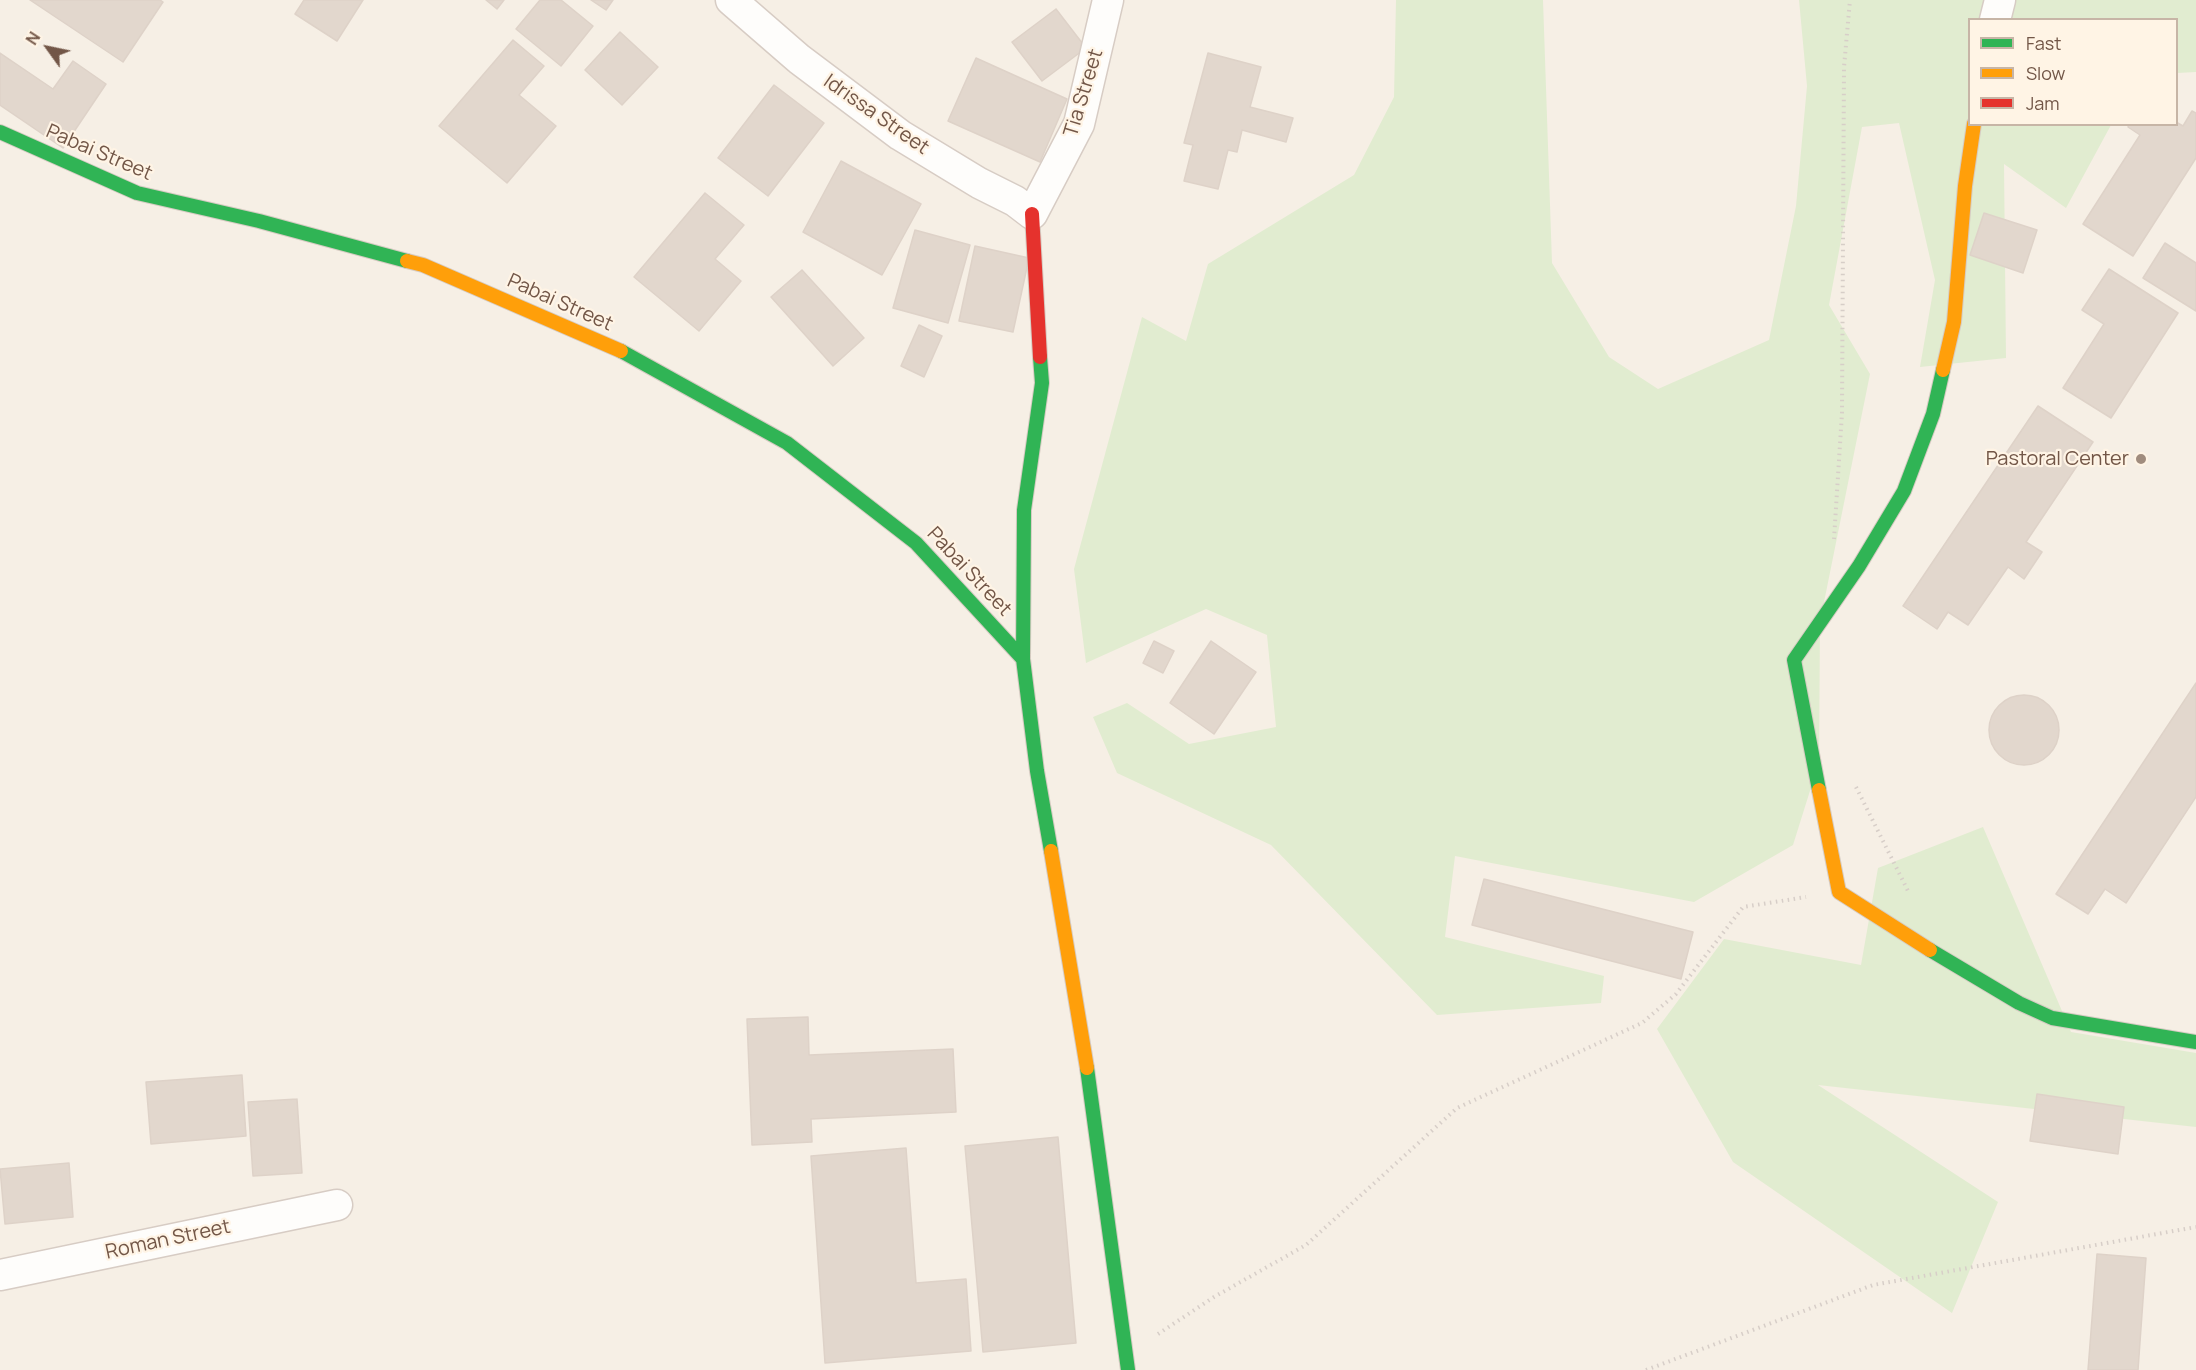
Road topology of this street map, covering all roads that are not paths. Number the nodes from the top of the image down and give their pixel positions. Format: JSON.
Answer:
{"nodes":[{"id":1,"x":731,"y":0,"type":"edge"},
{"id":2,"x":1090,"y":0,"type":"edge"},
{"id":3,"x":1108,"y":0,"type":"edge"},
{"id":4,"x":2000,"y":0,"type":"edge"},
{"id":5,"x":1996,"y":18,"type":"edge"},
{"id":6,"x":1098,"y":50,"type":"junction"},
{"id":7,"x":1974,"y":126,"type":"edge"},
{"id":8,"x":0,"y":132,"type":"edge"},
{"id":9,"x":1032,"y":214,"type":"junction"},
{"id":10,"x":1023,"y":659,"type":"junction"},
{"id":11,"x":2196,"y":1042,"type":"edge"},
{"id":12,"x":337,"y":1205,"type":"dead end"},
{"id":13,"x":0,"y":1275,"type":"edge"},
{"id":14,"x":1128,"y":1370,"type":"edge"}],
"edges":[{"from":1,"to":9,"type":"street","name":"Idrissa Street"},
{"from":2,"to":6,"type":"street"},
{"from":3,"to":6,"type":"street","name":"Tia Street"},
{"from":4,"to":5,"type":"street"},
{"from":6,"to":9,"type":"street","name":"Tia Street"},
{"from":7,"to":11,"type":"street"},
{"from":8,"to":10,"type":"street","name":"Pabai Street"},
{"from":9,"to":10,"type":"street"},
{"from":10,"to":14,"type":"street"},
{"from":12,"to":13,"type":"street","name":"Roman Street"}]}
